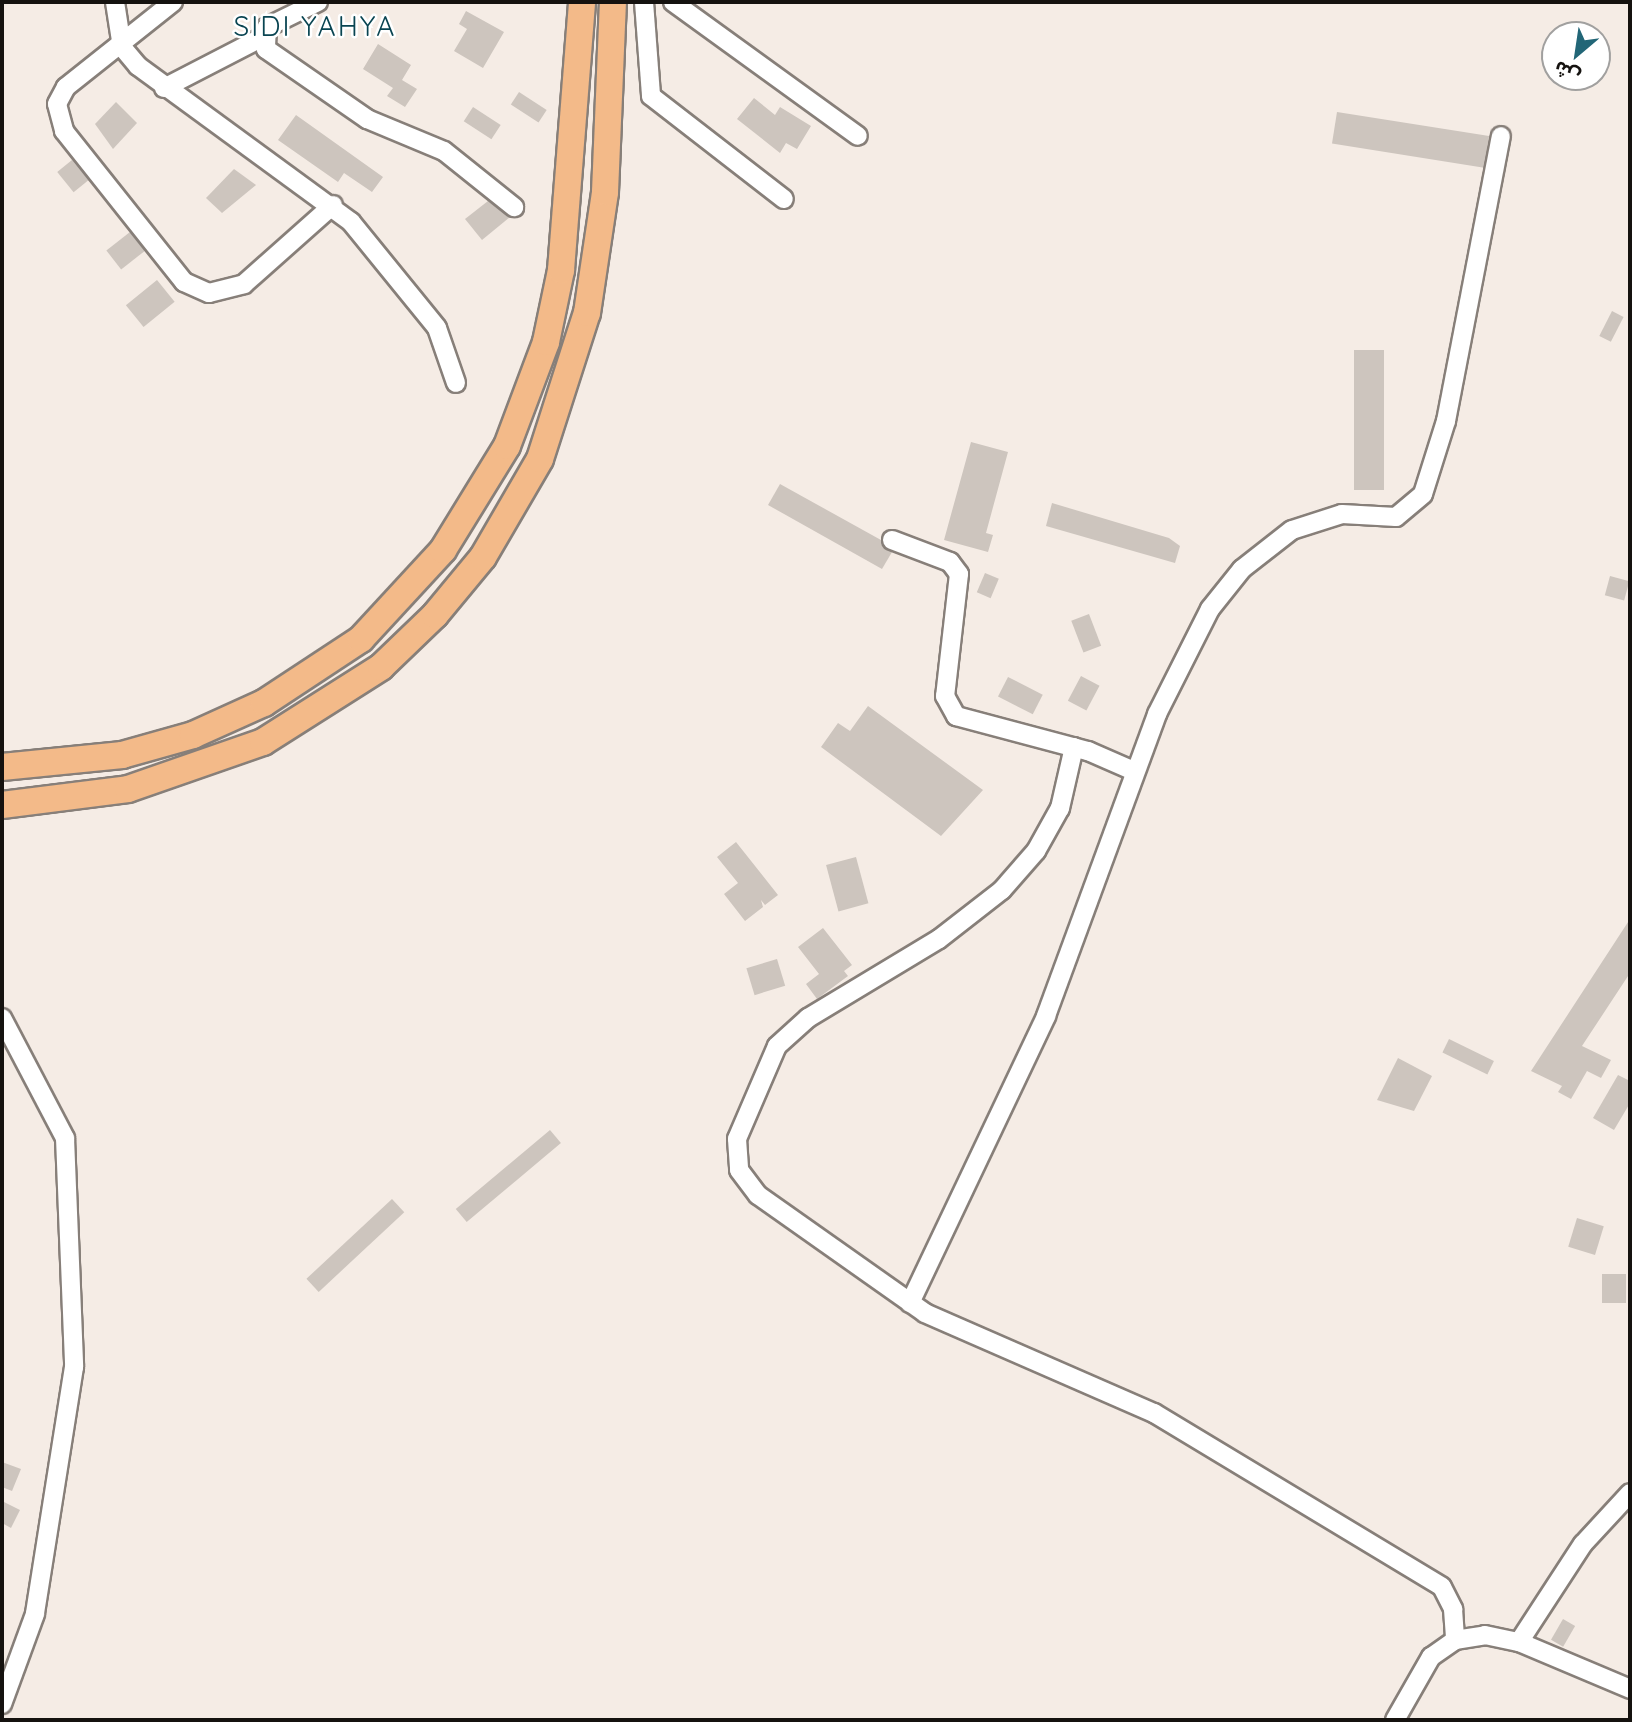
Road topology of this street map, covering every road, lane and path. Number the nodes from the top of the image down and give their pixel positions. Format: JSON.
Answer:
{"nodes":[{"id":1,"x":115,"y":2,"type":"edge"},
{"id":2,"x":173,"y":2,"type":"edge"},
{"id":3,"x":318,"y":2,"type":"edge"},
{"id":4,"x":582,"y":2,"type":"edge"},
{"id":5,"x":613,"y":2,"type":"edge"},
{"id":6,"x":644,"y":2,"type":"edge"},
{"id":7,"x":673,"y":2,"type":"edge"},
{"id":8,"x":261,"y":38,"type":"junction"},
{"id":9,"x":122,"y":47,"type":"junction"},
{"id":10,"x":164,"y":88,"type":"junction"},
{"id":11,"x":858,"y":136,"type":"dead end"},
{"id":12,"x":1501,"y":136,"type":"dead end"},
{"id":13,"x":784,"y":199,"type":"dead end"},
{"id":14,"x":333,"y":205,"type":"junction"},
{"id":15,"x":514,"y":207,"type":"dead end"},
{"id":16,"x":456,"y":383,"type":"dead end"},
{"id":17,"x":892,"y":540,"type":"dead end"},
{"id":18,"x":1074,"y":747,"type":"junction"},
{"id":19,"x":2,"y":766,"type":"edge"},
{"id":20,"x":1134,"y":771,"type":"junction"},
{"id":21,"x":2,"y":805,"type":"edge"},
{"id":22,"x":2,"y":1018,"type":"edge"},
{"id":23,"x":910,"y":1303,"type":"junction"},
{"id":24,"x":1630,"y":1493,"type":"edge"},
{"id":25,"x":1455,"y":1640,"type":"junction"},
{"id":26,"x":1519,"y":1642,"type":"junction"},
{"id":27,"x":1630,"y":1689,"type":"edge"},
{"id":28,"x":2,"y":1704,"type":"edge"},
{"id":29,"x":1395,"y":1720,"type":"edge"}],
"edges":[{"from":1,"to":9,"type":"street"},
{"from":2,"to":9,"type":"street"},
{"from":3,"to":8,"type":"street"},
{"from":4,"to":19,"type":"highway"},
{"from":5,"to":21,"type":"highway"},
{"from":6,"to":13,"type":"street"},
{"from":7,"to":11,"type":"street"},
{"from":8,"to":10,"type":"street"},
{"from":8,"to":15,"type":"street"},
{"from":9,"to":10,"type":"street"},
{"from":9,"to":14,"type":"street"},
{"from":10,"to":14,"type":"street"},
{"from":12,"to":20,"type":"street"},
{"from":14,"to":16,"type":"street"},
{"from":17,"to":18,"type":"street"},
{"from":18,"to":20,"type":"street"},
{"from":18,"to":23,"type":"street"},
{"from":20,"to":23,"type":"street"},
{"from":22,"to":28,"type":"street"},
{"from":23,"to":25,"type":"street"},
{"from":24,"to":26,"type":"street"},
{"from":25,"to":26,"type":"street"},
{"from":25,"to":29,"type":"street"},
{"from":26,"to":27,"type":"street"}]}
